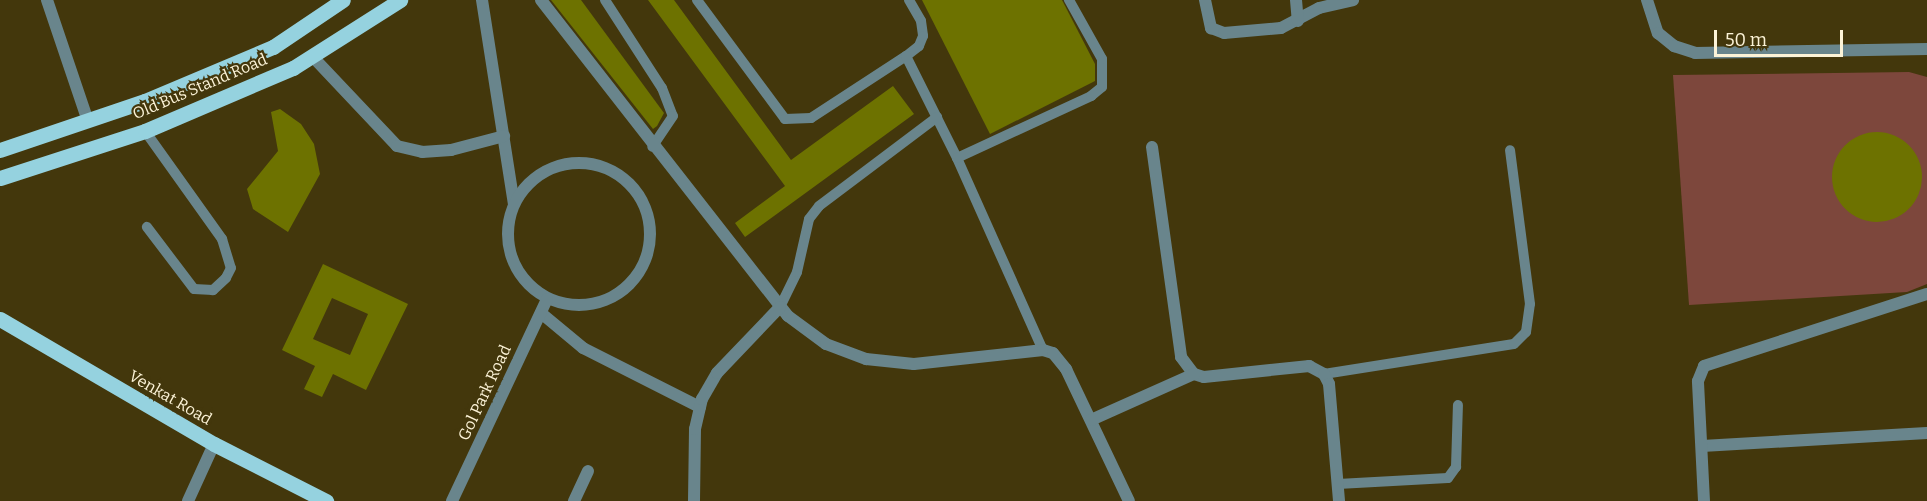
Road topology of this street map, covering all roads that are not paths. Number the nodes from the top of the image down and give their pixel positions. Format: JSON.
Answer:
{"nodes":[{"id":1,"x":47,"y":0,"type":"edge"},
{"id":2,"x":400,"y":0,"type":"edge"},
{"id":3,"x":482,"y":0,"type":"edge"},
{"id":4,"x":541,"y":0,"type":"edge"},
{"id":5,"x":605,"y":0,"type":"edge"},
{"id":6,"x":697,"y":0,"type":"edge"},
{"id":7,"x":909,"y":0,"type":"edge"},
{"id":8,"x":1069,"y":0,"type":"edge"},
{"id":9,"x":1205,"y":0,"type":"edge"},
{"id":10,"x":1296,"y":0,"type":"edge"},
{"id":11,"x":1353,"y":0,"type":"edge"},
{"id":12,"x":1647,"y":0,"type":"edge"},
{"id":13,"x":334,"y":2,"type":"edge"},
{"id":14,"x":1298,"y":21,"type":"junction"},
{"id":15,"x":1927,"y":49,"type":"edge"},
{"id":16,"x":312,"y":56,"type":"junction"},
{"id":17,"x":906,"y":56,"type":"junction"},
{"id":18,"x":938,"y":117,"type":"junction"},
{"id":19,"x":88,"y":121,"type":"junction"},
{"id":20,"x":146,"y":131,"type":"junction"},
{"id":21,"x":504,"y":136,"type":"junction"},
{"id":22,"x":652,"y":147,"type":"junction"},
{"id":23,"x":1152,"y":147,"type":"dead end"},
{"id":24,"x":0,"y":150,"type":"edge"},
{"id":25,"x":1510,"y":150,"type":"dead end"},
{"id":26,"x":957,"y":158,"type":"junction"},
{"id":27,"x":0,"y":178,"type":"edge"},
{"id":28,"x":514,"y":204,"type":"junction"},
{"id":29,"x":147,"y":226,"type":"dead end"},
{"id":30,"x":1927,"y":294,"type":"edge"},
{"id":31,"x":547,"y":299,"type":"junction"},
{"id":32,"x":780,"y":307,"type":"junction"},
{"id":33,"x":541,"y":313,"type":"junction"},
{"id":34,"x":0,"y":319,"type":"edge"},
{"id":35,"x":1043,"y":350,"type":"junction"},
{"id":36,"x":1194,"y":374,"type":"junction"},
{"id":37,"x":1324,"y":374,"type":"junction"},
{"id":38,"x":1458,"y":405,"type":"dead end"},
{"id":39,"x":700,"y":407,"type":"junction"},
{"id":40,"x":1090,"y":420,"type":"junction"},
{"id":41,"x":1927,"y":434,"type":"edge"},
{"id":42,"x":214,"y":444,"type":"junction"},
{"id":43,"x":1702,"y":446,"type":"junction"},
{"id":44,"x":588,"y":471,"type":"dead end"},
{"id":45,"x":1338,"y":484,"type":"junction"},
{"id":46,"x":188,"y":501,"type":"edge"},
{"id":47,"x":326,"y":501,"type":"edge"},
{"id":48,"x":453,"y":501,"type":"edge"},
{"id":49,"x":574,"y":501,"type":"edge"},
{"id":50,"x":694,"y":501,"type":"edge"},
{"id":51,"x":1130,"y":501,"type":"edge"},
{"id":52,"x":1339,"y":501,"type":"edge"},
{"id":53,"x":1704,"y":501,"type":"edge"}],
"edges":[{"from":1,"to":19,"type":"street"},
{"from":2,"to":16,"type":"main road","name":"Old Bus Stand Road"},
{"from":3,"to":21,"type":"street"},
{"from":4,"to":22,"type":"street"},
{"from":5,"to":22,"type":"lane"},
{"from":6,"to":17,"type":"lane"},
{"from":7,"to":17,"type":"lane"},
{"from":8,"to":26,"type":"lane"},
{"from":9,"to":14,"type":"street"},
{"from":10,"to":14,"type":"street"},
{"from":11,"to":14,"type":"street"},
{"from":12,"to":15,"type":"street"},
{"from":13,"to":19,"type":"main road","name":"Old Bus Stand Road"},
{"from":16,"to":20,"type":"main road","name":"Old Bus Stand Road"},
{"from":16,"to":21,"type":"street"},
{"from":17,"to":18,"type":"lane"},
{"from":18,"to":26,"type":"lane"},
{"from":18,"to":32,"type":"lane"},
{"from":19,"to":24,"type":"main road","name":"Old Bus Stand Road"},
{"from":20,"to":27,"type":"main road","name":"Old Bus Stand Road"},
{"from":20,"to":29,"type":"lane"},
{"from":21,"to":28,"type":"street"},
{"from":22,"to":32,"type":"street"},
{"from":23,"to":36,"type":"street"},
{"from":25,"to":37,"type":"lane"},
{"from":26,"to":35,"type":"lane"},
{"from":28,"to":31,"type":"street"},
{"from":28,"to":31,"type":"street"},
{"from":30,"to":43,"type":"street"},
{"from":31,"to":33,"type":"street","name":"Gol Park Road"},
{"from":32,"to":35,"type":"street"},
{"from":32,"to":39,"type":"street"},
{"from":33,"to":39,"type":"street"},
{"from":33,"to":48,"type":"street","name":"Gol Park Road"},
{"from":34,"to":42,"type":"main road","name":"Venkat Road"},
{"from":35,"to":40,"type":"street"},
{"from":36,"to":37,"type":"street"},
{"from":36,"to":40,"type":"street"},
{"from":37,"to":45,"type":"street"},
{"from":38,"to":45,"type":"lane"},
{"from":39,"to":50,"type":"street"},
{"from":40,"to":51,"type":"street"},
{"from":41,"to":43,"type":"street"},
{"from":42,"to":46,"type":"street"},
{"from":42,"to":47,"type":"main road","name":"Venkat Road"},
{"from":43,"to":53,"type":"street"},
{"from":44,"to":49,"type":"street"},
{"from":45,"to":52,"type":"street"}]}
